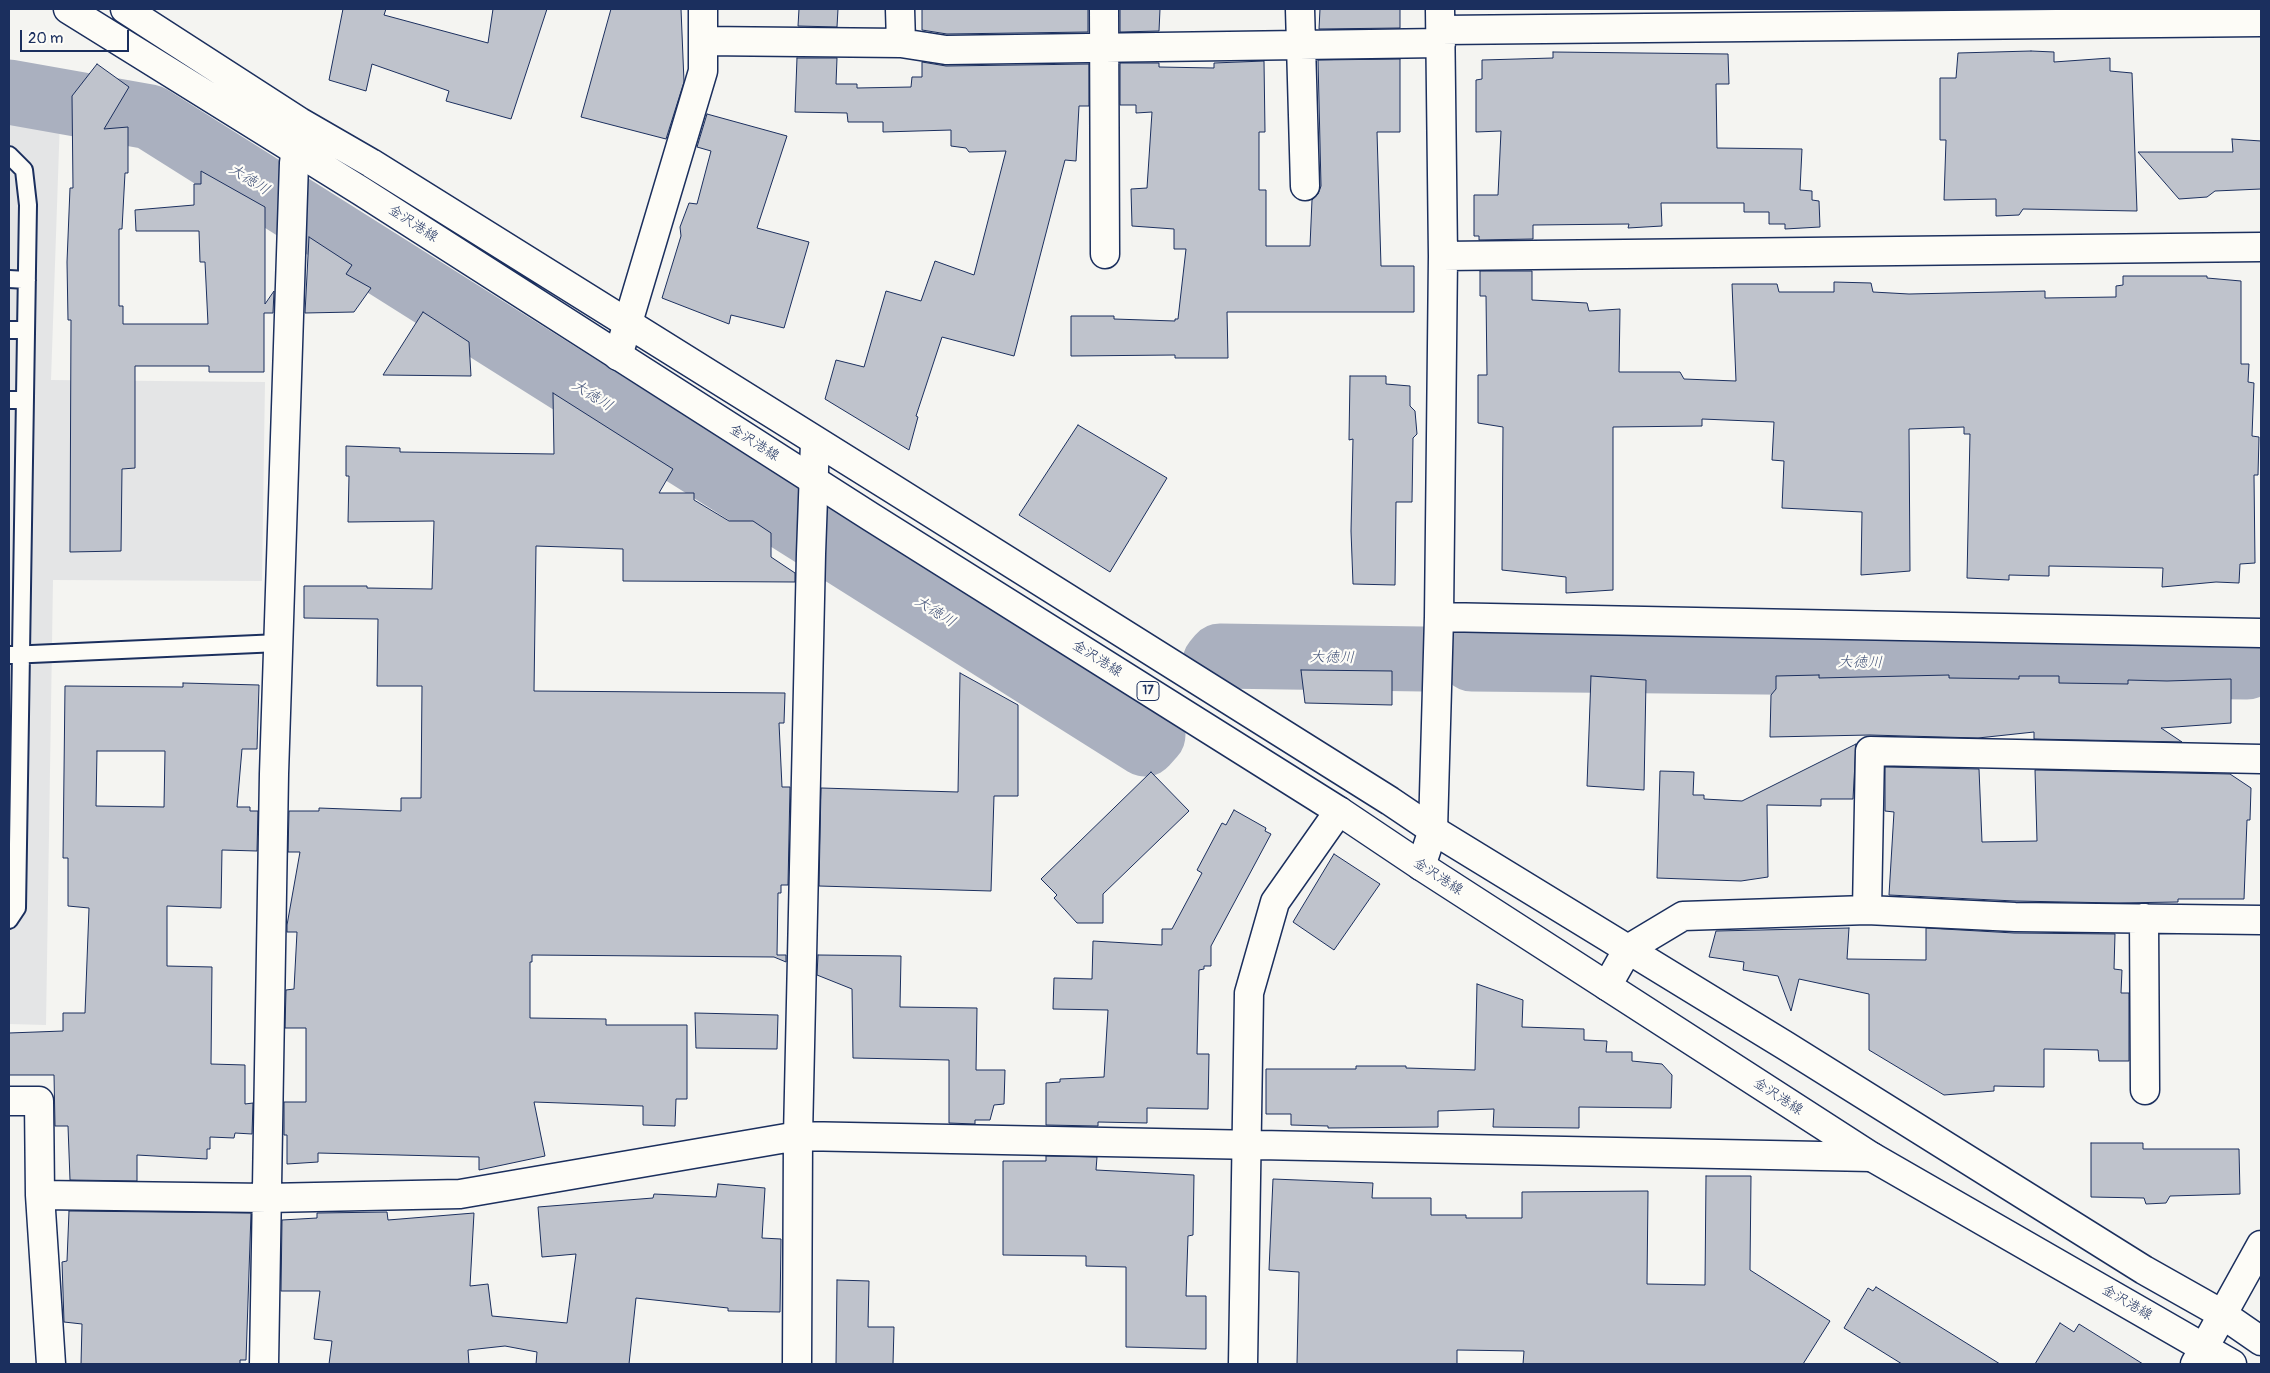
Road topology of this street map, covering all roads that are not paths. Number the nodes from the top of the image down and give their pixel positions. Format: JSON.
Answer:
{"nodes":[{"id":1,"x":68,"y":9,"type":"edge"},
{"id":2,"x":125,"y":9,"type":"edge"},
{"id":3,"x":702,"y":9,"type":"edge"},
{"id":4,"x":900,"y":9,"type":"edge"},
{"id":5,"x":1104,"y":9,"type":"edge"},
{"id":6,"x":1300,"y":9,"type":"edge"},
{"id":7,"x":2261,"y":22,"type":"edge"},
{"id":8,"x":1441,"y":27,"type":"edge"},
{"id":9,"x":703,"y":41,"type":"junction"},
{"id":10,"x":901,"y":43,"type":"junction"},
{"id":11,"x":1302,"y":45,"type":"junction"},
{"id":12,"x":1103,"y":48,"type":"junction"},
{"id":13,"x":300,"y":122,"type":"junction"},
{"id":14,"x":295,"y":151,"type":"junction"},
{"id":15,"x":9,"y":155,"type":"edge"},
{"id":16,"x":1305,"y":186,"type":"dead end"},
{"id":17,"x":2261,"y":248,"type":"edge"},
{"id":18,"x":1105,"y":254,"type":"dead end"},
{"id":19,"x":1443,"y":256,"type":"junction"},
{"id":20,"x":9,"y":279,"type":"edge"},
{"id":21,"x":27,"y":280,"type":"junction"},
{"id":22,"x":629,"y":324,"type":"junction"},
{"id":23,"x":9,"y":330,"type":"edge"},
{"id":24,"x":26,"y":330,"type":"junction"},
{"id":25,"x":618,"y":356,"type":"junction"},
{"id":26,"x":17,"y":382,"type":"edge"},
{"id":27,"x":17,"y":400,"type":"edge"},
{"id":28,"x":815,"y":442,"type":"junction"},
{"id":29,"x":813,"y":480,"type":"junction"},
{"id":30,"x":16,"y":505,"type":"edge"},
{"id":31,"x":16,"y":541,"type":"edge"},
{"id":32,"x":1439,"y":617,"type":"junction"},
{"id":33,"x":2261,"y":633,"type":"edge"},
{"id":34,"x":279,"y":643,"type":"junction"},
{"id":35,"x":15,"y":655,"type":"edge"},
{"id":36,"x":14,"y":697,"type":"edge"},
{"id":37,"x":14,"y":745,"type":"edge"},
{"id":38,"x":2261,"y":759,"type":"edge"},
{"id":39,"x":14,"y":792,"type":"edge"},
{"id":40,"x":1339,"y":811,"type":"junction"},
{"id":41,"x":1433,"y":830,"type":"junction"},
{"id":42,"x":13,"y":859,"type":"edge"},
{"id":43,"x":1421,"y":866,"type":"junction"},
{"id":44,"x":1867,"y":910,"type":"junction"},
{"id":45,"x":2144,"y":918,"type":"junction"},
{"id":46,"x":9,"y":920,"type":"edge"},
{"id":47,"x":2261,"y":920,"type":"edge"},
{"id":48,"x":1628,"y":949,"type":"junction"},
{"id":49,"x":1607,"y":986,"type":"junction"},
{"id":50,"x":2145,"y":1090,"type":"dead end"},
{"id":51,"x":9,"y":1101,"type":"edge"},
{"id":52,"x":798,"y":1136,"type":"junction"},
{"id":53,"x":1246,"y":1145,"type":"junction"},
{"id":54,"x":1872,"y":1158,"type":"junction"},
{"id":55,"x":40,"y":1195,"type":"junction"},
{"id":56,"x":267,"y":1198,"type":"junction"},
{"id":57,"x":2261,"y":1245,"type":"edge"},
{"id":58,"x":2222,"y":1314,"type":"junction"},
{"id":59,"x":2261,"y":1341,"type":"edge"},
{"id":60,"x":2200,"y":1356,"type":"edge"},
{"id":61,"x":51,"y":1364,"type":"edge"},
{"id":62,"x":264,"y":1364,"type":"edge"},
{"id":63,"x":797,"y":1364,"type":"edge"},
{"id":64,"x":1243,"y":1364,"type":"edge"},
{"id":65,"x":2232,"y":1364,"type":"edge"}],
"edges":[{"from":1,"to":14,"type":"street","name":"金沢港線","number":"17"},
{"from":2,"to":13,"type":"street"},
{"from":3,"to":9,"type":"street"},
{"from":4,"to":10,"type":"street"},
{"from":5,"to":12,"type":"street"},
{"from":6,"to":11,"type":"street"},
{"from":7,"to":8,"type":"street"},
{"from":8,"to":11,"type":"street"},
{"from":8,"to":19,"type":"street"},
{"from":9,"to":10,"type":"street"},
{"from":9,"to":22,"type":"street"},
{"from":10,"to":12,"type":"street"},
{"from":11,"to":12,"type":"street"},
{"from":11,"to":16,"type":"street"},
{"from":12,"to":18,"type":"street"},
{"from":13,"to":14,"type":"street"},
{"from":13,"to":22,"type":"street"},
{"from":14,"to":25,"type":"street","name":"金沢港線","number":"17"},
{"from":14,"to":34,"type":"street"},
{"from":15,"to":21,"type":"lane"},
{"from":17,"to":19,"type":"street"},
{"from":19,"to":32,"type":"street"},
{"from":20,"to":21,"type":"lane"},
{"from":21,"to":24,"type":"lane"},
{"from":22,"to":25,"type":"street"},
{"from":22,"to":28,"type":"street"},
{"from":23,"to":24,"type":"lane"},
{"from":24,"to":26,"type":"lane"},
{"from":25,"to":29,"type":"street","name":"金沢港線","number":"17"},
{"from":26,"to":27,"type":"lane"},
{"from":27,"to":30,"type":"lane"},
{"from":28,"to":29,"type":"street"},
{"from":28,"to":41,"type":"street"},
{"from":29,"to":40,"type":"street","name":"金沢港線","number":"17"},
{"from":29,"to":52,"type":"street"},
{"from":30,"to":31,"type":"lane"},
{"from":31,"to":35,"type":"lane"},
{"from":32,"to":33,"type":"street"},
{"from":32,"to":41,"type":"street"},
{"from":34,"to":35,"type":"lane"},
{"from":34,"to":56,"type":"street"},
{"from":35,"to":36,"type":"lane"},
{"from":36,"to":37,"type":"lane"},
{"from":37,"to":39,"type":"lane"},
{"from":38,"to":44,"type":"street"},
{"from":39,"to":42,"type":"lane"},
{"from":40,"to":43,"type":"street","name":"金沢港線","number":"17"},
{"from":40,"to":53,"type":"street"},
{"from":41,"to":43,"type":"street"},
{"from":41,"to":48,"type":"street"},
{"from":42,"to":46,"type":"lane"},
{"from":43,"to":49,"type":"street","name":"金沢港線","number":"17"},
{"from":44,"to":45,"type":"street"},
{"from":44,"to":48,"type":"street"},
{"from":45,"to":47,"type":"street"},
{"from":45,"to":50,"type":"street"},
{"from":48,"to":49,"type":"street"},
{"from":48,"to":58,"type":"street"},
{"from":49,"to":54,"type":"street","name":"金沢港線","number":"17"},
{"from":51,"to":55,"type":"street"},
{"from":52,"to":53,"type":"street"},
{"from":52,"to":56,"type":"street"},
{"from":52,"to":63,"type":"street"},
{"from":53,"to":54,"type":"street"},
{"from":53,"to":64,"type":"street"},
{"from":54,"to":60,"type":"street","name":"金沢港線","number":"17"},
{"from":55,"to":56,"type":"street"},
{"from":55,"to":61,"type":"street"},
{"from":56,"to":62,"type":"street"},
{"from":57,"to":58,"type":"street"},
{"from":58,"to":59,"type":"street"},
{"from":58,"to":60,"type":"street"},
{"from":60,"to":65,"type":"street","name":"金沢港線","number":"17"}]}
